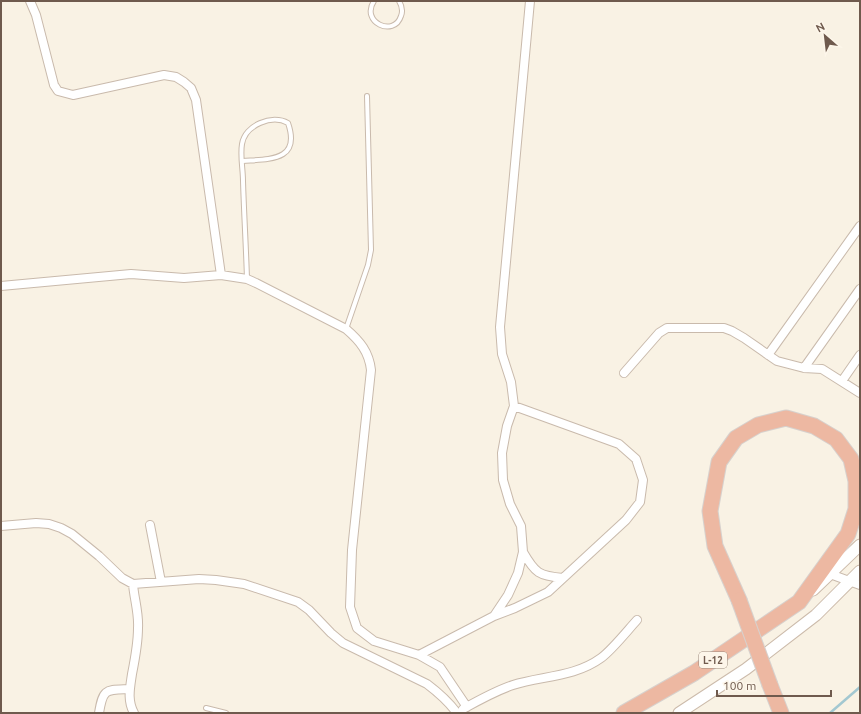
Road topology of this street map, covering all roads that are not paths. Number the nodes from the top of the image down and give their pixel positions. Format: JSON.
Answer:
{"nodes":[{"id":1,"x":30,"y":1,"type":"edge"},
{"id":2,"x":374,"y":1,"type":"edge"},
{"id":3,"x":399,"y":1,"type":"edge"},
{"id":4,"x":530,"y":1,"type":"edge"},
{"id":5,"x":367,"y":96,"type":"dead end"},
{"id":6,"x":243,"y":160,"type":"junction"},
{"id":7,"x":860,"y":226,"type":"edge"},
{"id":8,"x":221,"y":274,"type":"junction"},
{"id":9,"x":247,"y":279,"type":"junction"},
{"id":10,"x":1,"y":286,"type":"edge"},
{"id":11,"x":860,"y":290,"type":"edge"},
{"id":12,"x":346,"y":329,"type":"junction"},
{"id":13,"x":768,"y":355,"type":"junction"},
{"id":14,"x":860,"y":355,"type":"edge"},
{"id":15,"x":804,"y":368,"type":"junction"},
{"id":16,"x":624,"y":373,"type":"dead end"},
{"id":17,"x":842,"y":381,"type":"junction"},
{"id":18,"x":860,"y":393,"type":"edge"},
{"id":19,"x":514,"y":406,"type":"junction"},
{"id":20,"x":150,"y":525,"type":"dead end"},
{"id":21,"x":1,"y":526,"type":"edge"},
{"id":22,"x":860,"y":545,"type":"edge"},
{"id":23,"x":523,"y":552,"type":"junction"},
{"id":24,"x":860,"y":571,"type":"edge"},
{"id":25,"x":830,"y":574,"type":"junction"},
{"id":26,"x":563,"y":578,"type":"junction"},
{"id":27,"x":161,"y":582,"type":"junction"},
{"id":28,"x":849,"y":582,"type":"junction"},
{"id":29,"x":133,"y":584,"type":"junction"},
{"id":30,"x":860,"y":585,"type":"edge"},
{"id":31,"x":799,"y":602,"type":"junction"},
{"id":32,"x":494,"y":616,"type":"junction"},
{"id":33,"x":637,"y":620,"type":"dead end"},
{"id":34,"x":419,"y":655,"type":"junction"},
{"id":35,"x":129,"y":689,"type":"junction"},
{"id":36,"x":467,"y":707,"type":"junction"},
{"id":37,"x":206,"y":708,"type":"dead end"},
{"id":38,"x":99,"y":713,"type":"edge"},
{"id":39,"x":134,"y":713,"type":"edge"},
{"id":40,"x":226,"y":713,"type":"edge"},
{"id":41,"x":457,"y":713,"type":"edge"},
{"id":42,"x":624,"y":713,"type":"edge"},
{"id":43,"x":679,"y":713,"type":"edge"},
{"id":44,"x":781,"y":713,"type":"edge"}],
"edges":[{"from":1,"to":8,"type":"street"},
{"from":2,"to":3,"type":"lane"},
{"from":4,"to":19,"type":"street"},
{"from":5,"to":12,"type":"lane"},
{"from":6,"to":6,"type":"lane"},
{"from":6,"to":9,"type":"lane"},
{"from":7,"to":13,"type":"street"},
{"from":8,"to":9,"type":"street"},
{"from":8,"to":10,"type":"street"},
{"from":9,"to":12,"type":"street"},
{"from":11,"to":15,"type":"street"},
{"from":12,"to":34,"type":"street"},
{"from":13,"to":15,"type":"street"},
{"from":13,"to":16,"type":"street"},
{"from":14,"to":17,"type":"street"},
{"from":15,"to":17,"type":"street"},
{"from":17,"to":18,"type":"street"},
{"from":19,"to":23,"type":"street"},
{"from":19,"to":26,"type":"street"},
{"from":20,"to":27,"type":"street"},
{"from":21,"to":29,"type":"street"},
{"from":22,"to":25,"type":"main road","number":"L-12"},
{"from":23,"to":26,"type":"street"},
{"from":23,"to":32,"type":"street"},
{"from":24,"to":28,"type":"main road","number":"L-12"},
{"from":25,"to":28,"type":"street"},
{"from":25,"to":31,"type":"main road","number":"L-12"},
{"from":26,"to":32,"type":"street"},
{"from":27,"to":29,"type":"street"},
{"from":27,"to":41,"type":"street"},
{"from":28,"to":30,"type":"street"},
{"from":28,"to":43,"type":"main road","number":"L-12"},
{"from":29,"to":35,"type":"street"},
{"from":31,"to":42,"type":"highway","number":"L-12"},
{"from":31,"to":44,"type":"highway","bridge":true},
{"from":32,"to":34,"type":"street"},
{"from":33,"to":36,"type":"street"},
{"from":34,"to":36,"type":"street"},
{"from":35,"to":38,"type":"street"},
{"from":35,"to":39,"type":"street"},
{"from":36,"to":41,"type":"street"},
{"from":37,"to":40,"type":"lane"}]}
